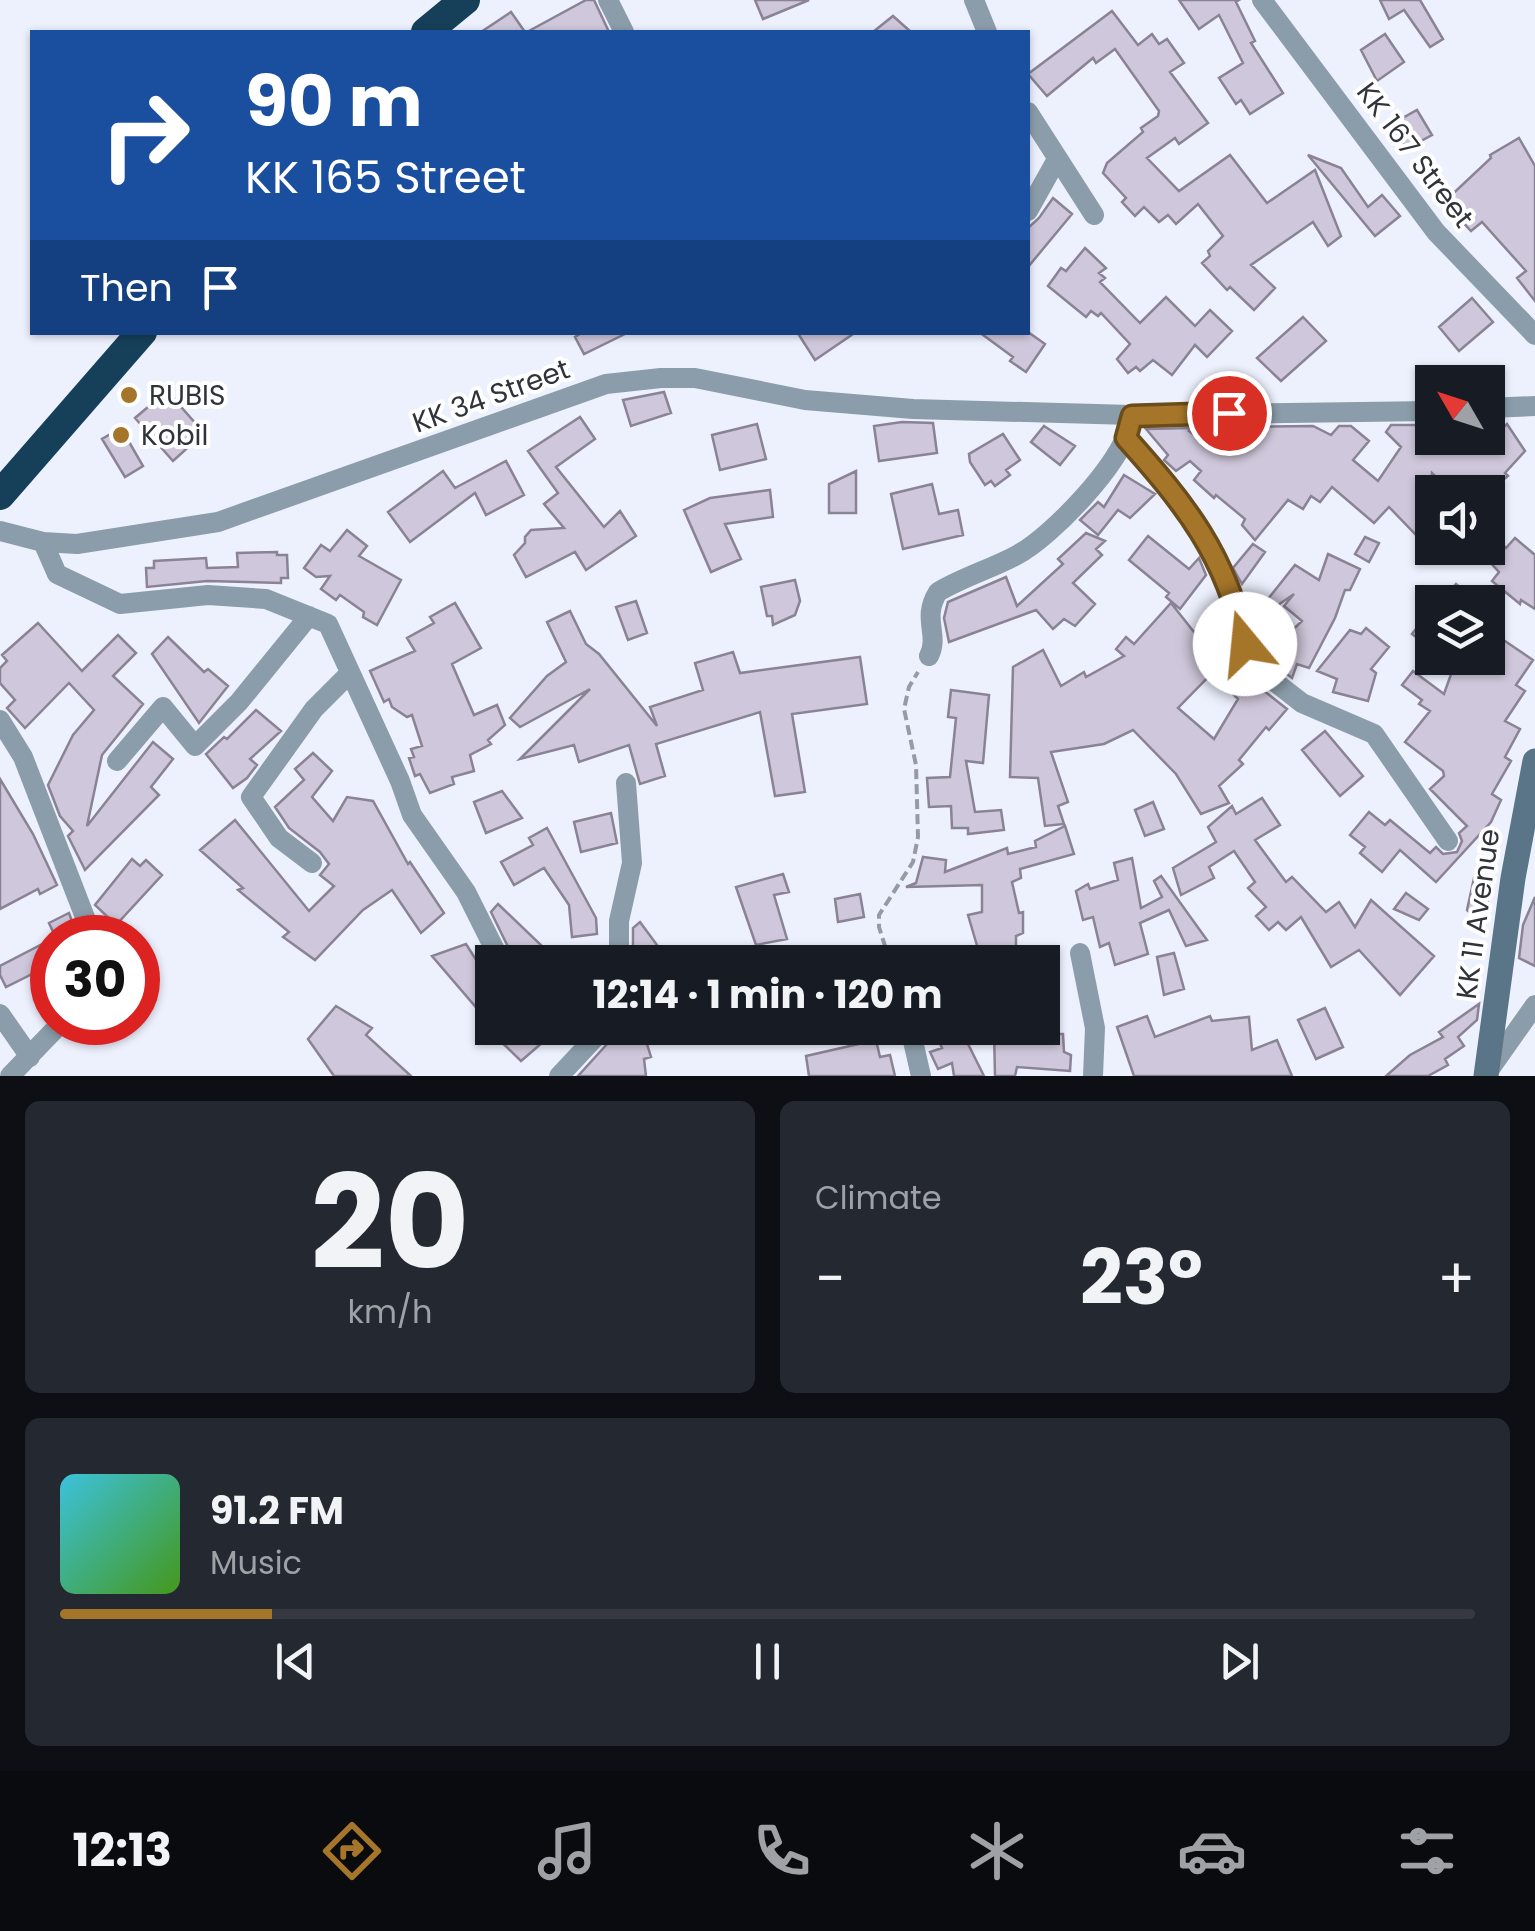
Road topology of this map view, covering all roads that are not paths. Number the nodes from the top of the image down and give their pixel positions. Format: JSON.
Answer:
{"nodes":[{"id":1,"x":465,"y":0,"type":"edge"},
{"id":2,"x":608,"y":0,"type":"edge"},
{"id":3,"x":974,"y":0,"type":"edge"},
{"id":4,"x":1262,"y":0,"type":"edge"},
{"id":5,"x":437,"y":29,"type":"edge"},
{"id":6,"x":623,"y":30,"type":"edge"},
{"id":7,"x":986,"y":30,"type":"edge"},
{"id":8,"x":1030,"y":115,"type":"edge"},
{"id":9,"x":1057,"y":160,"type":"junction"},
{"id":10,"x":1030,"y":207,"type":"edge"},
{"id":11,"x":1094,"y":215,"type":"dead end"},
{"id":12,"x":139,"y":335,"type":"edge"},
{"id":13,"x":1535,"y":335,"type":"edge"},
{"id":14,"x":1535,"y":406,"type":"edge"},
{"id":15,"x":1505,"y":407,"type":"edge"},
{"id":16,"x":1415,"y":410,"type":"edge"},
{"id":17,"x":1132,"y":416,"type":"junction"},
{"id":18,"x":1126,"y":438,"type":"junction"},
{"id":19,"x":0,"y":495,"type":"edge"},
{"id":20,"x":0,"y":531,"type":"edge"},
{"id":21,"x":43,"y":542,"type":"junction"},
{"id":22,"x":309,"y":616,"type":"junction"},
{"id":23,"x":930,"y":656,"type":"road end"},
{"id":24,"x":349,"y":674,"type":"junction"},
{"id":25,"x":0,"y":720,"type":"edge"},
{"id":26,"x":116,"y":760,"type":"dead end"},
{"id":27,"x":1535,"y":761,"type":"edge"},
{"id":28,"x":626,"y":784,"type":"dead end"},
{"id":29,"x":1448,"y":841,"type":"dead end"},
{"id":30,"x":312,"y":862,"type":"dead end"},
{"id":31,"x":84,"y":915,"type":"edge"},
{"id":32,"x":493,"y":945,"type":"edge"},
{"id":33,"x":619,"y":945,"type":"edge"},
{"id":34,"x":1080,"y":953,"type":"dead end"},
{"id":35,"x":1535,"y":1005,"type":"edge"},
{"id":36,"x":0,"y":1014,"type":"edge"},
{"id":37,"x":42,"y":1045,"type":"edge"},
{"id":38,"x":588,"y":1045,"type":"edge"},
{"id":39,"x":914,"y":1045,"type":"edge"},
{"id":40,"x":30,"y":1058,"type":"junction"},
{"id":41,"x":1486,"y":1075,"type":"edge"},
{"id":42,"x":10,"y":1076,"type":"edge"},
{"id":43,"x":559,"y":1076,"type":"edge"},
{"id":44,"x":921,"y":1076,"type":"edge"},
{"id":45,"x":1093,"y":1076,"type":"edge"}],
"edges":[{"from":1,"to":5,"type":"highway"},
{"from":2,"to":6,"type":"street"},
{"from":3,"to":7,"type":"street"},
{"from":4,"to":13,"type":"street","name":"KK 167 Street"},
{"from":8,"to":9,"type":"street"},
{"from":9,"to":10,"type":"street"},
{"from":9,"to":11,"type":"street"},
{"from":12,"to":19,"type":"highway"},
{"from":14,"to":15,"type":"street"},
{"from":16,"to":17,"type":"street","name":"KK 34 Street"},
{"from":17,"to":18,"type":"street"},
{"from":17,"to":21,"type":"street","name":"KK 34 Street"},
{"from":18,"to":23,"type":"street"},
{"from":18,"to":29,"type":"street"},
{"from":20,"to":21,"type":"street","name":"KK 34 Street"},
{"from":21,"to":22,"type":"street"},
{"from":22,"to":24,"type":"street"},
{"from":22,"to":26,"type":"street"},
{"from":24,"to":30,"type":"street"},
{"from":24,"to":32,"type":"street"},
{"from":25,"to":31,"type":"street"},
{"from":27,"to":41,"type":"main road","name":"KK 11 Avenue"},
{"from":28,"to":33,"type":"street"},
{"from":34,"to":45,"type":"street"},
{"from":35,"to":41,"type":"street"},
{"from":36,"to":40,"type":"street"},
{"from":37,"to":40,"type":"street"},
{"from":38,"to":43,"type":"street"},
{"from":39,"to":44,"type":"street"},
{"from":40,"to":42,"type":"street"}]}
